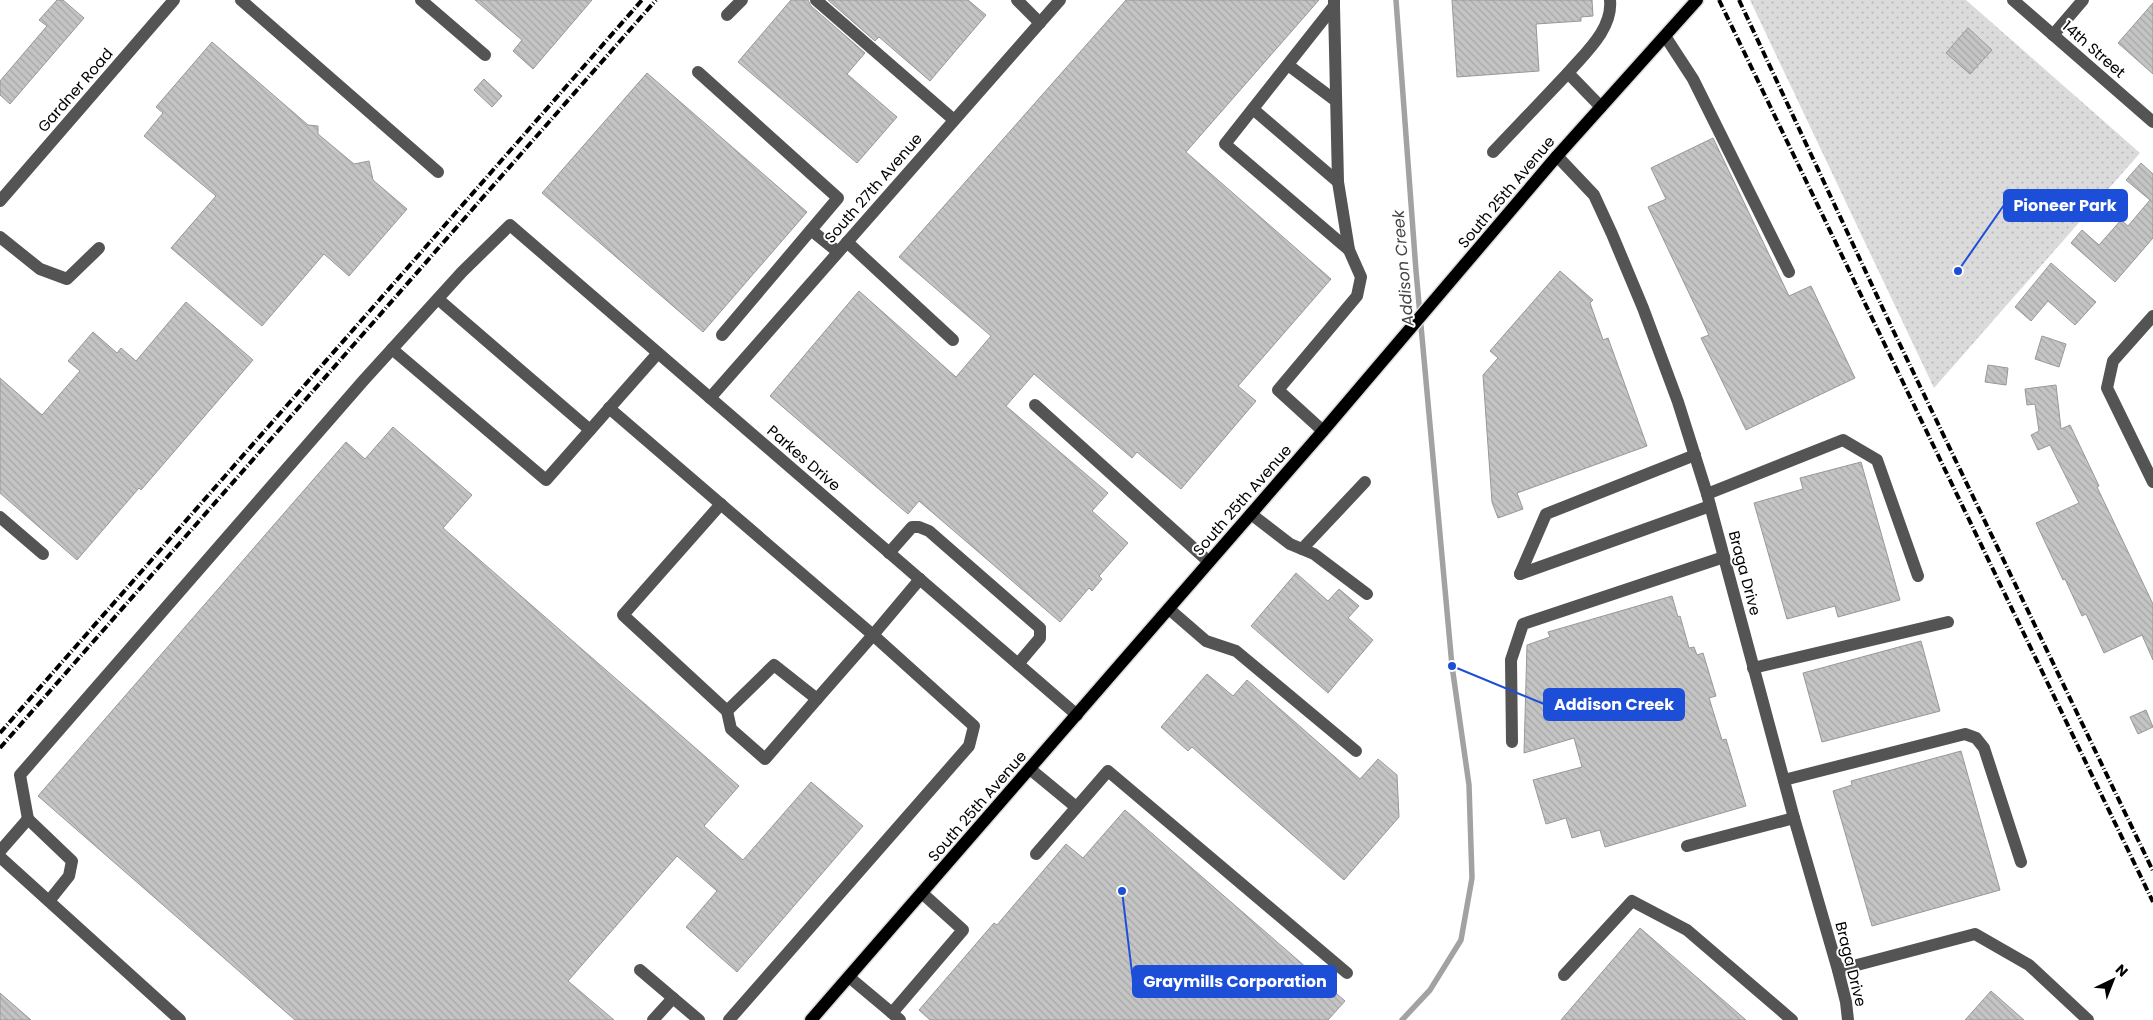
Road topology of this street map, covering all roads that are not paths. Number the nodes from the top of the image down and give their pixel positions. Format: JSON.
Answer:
{"nodes":[{"id":1,"x":174,"y":0,"type":"edge"},
{"id":2,"x":241,"y":0,"type":"edge"},
{"id":3,"x":421,"y":0,"type":"edge"},
{"id":4,"x":742,"y":0,"type":"edge"},
{"id":5,"x":816,"y":0,"type":"edge"},
{"id":6,"x":1016,"y":0,"type":"edge"},
{"id":7,"x":1060,"y":0,"type":"edge"},
{"id":8,"x":1610,"y":0,"type":"edge"},
{"id":9,"x":1697,"y":0,"type":"edge"},
{"id":10,"x":2013,"y":0,"type":"edge"},
{"id":11,"x":2084,"y":0,"type":"edge"},
{"id":12,"x":1334,"y":3,"type":"edge"},
{"id":13,"x":727,"y":15,"type":"dead end"},
{"id":14,"x":1040,"y":22,"type":"junction"},
{"id":15,"x":2053,"y":35,"type":"junction"},
{"id":16,"x":1665,"y":36,"type":"junction"},
{"id":17,"x":485,"y":55,"type":"dead end"},
{"id":18,"x":1288,"y":65,"type":"junction"},
{"id":19,"x":698,"y":72,"type":"dead end"},
{"id":20,"x":1568,"y":74,"type":"junction"},
{"id":21,"x":1336,"y":101,"type":"junction"},
{"id":22,"x":1601,"y":107,"type":"junction"},
{"id":23,"x":1253,"y":109,"type":"junction"},
{"id":24,"x":954,"y":120,"type":"junction"},
{"id":25,"x":2153,"y":122,"type":"edge"},
{"id":26,"x":1492,"y":152,"type":"dead end"},
{"id":27,"x":1558,"y":156,"type":"junction"},
{"id":28,"x":438,"y":172,"type":"dead end"},
{"id":29,"x":1338,"y":182,"type":"junction"},
{"id":30,"x":0,"y":200,"type":"edge"},
{"id":31,"x":811,"y":230,"type":"junction"},
{"id":32,"x":0,"y":237,"type":"edge"},
{"id":33,"x":842,"y":247,"type":"junction"},
{"id":34,"x":99,"y":248,"type":"dead end"},
{"id":35,"x":1350,"y":250,"type":"junction"},
{"id":36,"x":1789,"y":272,"type":"dead end"},
{"id":37,"x":438,"y":299,"type":"junction"},
{"id":38,"x":2153,"y":316,"type":"edge"},
{"id":39,"x":722,"y":335,"type":"dead end"},
{"id":40,"x":953,"y":340,"type":"dead end"},
{"id":41,"x":392,"y":349,"type":"junction"},
{"id":42,"x":658,"y":353,"type":"junction"},
{"id":43,"x":710,"y":398,"type":"junction"},
{"id":44,"x":1035,"y":405,"type":"dead end"},
{"id":45,"x":609,"y":408,"type":"junction"},
{"id":46,"x":590,"y":430,"type":"junction"},
{"id":47,"x":1323,"y":431,"type":"junction"},
{"id":48,"x":1695,"y":454,"type":"junction"},
{"id":49,"x":1365,"y":482,"type":"dead end"},
{"id":50,"x":2153,"y":482,"type":"edge"},
{"id":51,"x":1708,"y":500,"type":"junction"},
{"id":52,"x":721,"y":504,"type":"junction"},
{"id":53,"x":1251,"y":514,"type":"junction"},
{"id":54,"x":0,"y":517,"type":"edge"},
{"id":55,"x":1302,"y":549,"type":"junction"},
{"id":56,"x":888,"y":552,"type":"junction"},
{"id":57,"x":43,"y":554,"type":"dead end"},
{"id":58,"x":1724,"y":557,"type":"junction"},
{"id":59,"x":1209,"y":562,"type":"junction"},
{"id":60,"x":1918,"y":576,"type":"dead end"},
{"id":61,"x":920,"y":579,"type":"junction"},
{"id":62,"x":1367,"y":594,"type":"dead end"},
{"id":63,"x":1169,"y":609,"type":"junction"},
{"id":64,"x":1948,"y":622,"type":"dead end"},
{"id":65,"x":873,"y":635,"type":"junction"},
{"id":66,"x":1018,"y":664,"type":"junction"},
{"id":67,"x":1753,"y":668,"type":"junction"},
{"id":68,"x":817,"y":699,"type":"junction"},
{"id":69,"x":727,"y":711,"type":"junction"},
{"id":70,"x":1077,"y":715,"type":"junction"},
{"id":71,"x":1512,"y":742,"type":"dead end"},
{"id":72,"x":1356,"y":751,"type":"dead end"},
{"id":73,"x":1030,"y":770,"type":"junction"},
{"id":74,"x":1784,"y":780,"type":"junction"},
{"id":75,"x":1076,"y":807,"type":"junction"},
{"id":76,"x":1794,"y":818,"type":"junction"},
{"id":77,"x":28,"y":819,"type":"junction"},
{"id":78,"x":1687,"y":846,"type":"dead end"},
{"id":79,"x":0,"y":851,"type":"edge"},
{"id":80,"x":1036,"y":854,"type":"dead end"},
{"id":81,"x":0,"y":857,"type":"edge"},
{"id":82,"x":2021,"y":862,"type":"dead end"},
{"id":83,"x":922,"y":893,"type":"junction"},
{"id":84,"x":49,"y":900,"type":"junction"},
{"id":85,"x":640,"y":970,"type":"dead end"},
{"id":86,"x":1838,"y":970,"type":"junction"},
{"id":87,"x":1347,"y":973,"type":"dead end"},
{"id":88,"x":1564,"y":975,"type":"dead end"},
{"id":89,"x":849,"y":977,"type":"junction"},
{"id":90,"x":673,"y":998,"type":"junction"},
{"id":91,"x":896,"y":1016,"type":"edge"},
{"id":92,"x":180,"y":1020,"type":"edge"},
{"id":93,"x":654,"y":1020,"type":"edge"},
{"id":94,"x":700,"y":1020,"type":"edge"},
{"id":95,"x":729,"y":1020,"type":"edge"},
{"id":96,"x":812,"y":1020,"type":"edge"},
{"id":97,"x":1792,"y":1020,"type":"edge"},
{"id":98,"x":1848,"y":1020,"type":"edge"},
{"id":99,"x":2088,"y":1020,"type":"edge"}],
"edges":[{"from":1,"to":30,"type":"street","name":"Gardner Road"},
{"from":2,"to":28,"type":"street"},
{"from":3,"to":17,"type":"street"},
{"from":4,"to":13,"type":"street"},
{"from":5,"to":24,"type":"street"},
{"from":6,"to":14,"type":"street"},
{"from":7,"to":14,"type":"street","name":"South 27th Avenue"},
{"from":8,"to":20,"type":"street"},
{"from":9,"to":16,"type":"main road","name":"South 25th Avenue"},
{"from":10,"to":15,"type":"street","name":"14th Street"},
{"from":11,"to":15,"type":"street"},
{"from":12,"to":18,"type":"street"},
{"from":12,"to":21,"type":"street"},
{"from":14,"to":24,"type":"street","name":"South 27th Avenue"},
{"from":15,"to":25,"type":"street","name":"14th Street"},
{"from":16,"to":22,"type":"main road","name":"South 25th Avenue"},
{"from":16,"to":36,"type":"street"},
{"from":18,"to":21,"type":"street"},
{"from":18,"to":23,"type":"street"},
{"from":19,"to":31,"type":"street"},
{"from":20,"to":22,"type":"street"},
{"from":20,"to":26,"type":"street"},
{"from":21,"to":29,"type":"street"},
{"from":22,"to":27,"type":"main road","name":"South 25th Avenue"},
{"from":23,"to":29,"type":"street"},
{"from":23,"to":35,"type":"street"},
{"from":24,"to":33,"type":"street","name":"South 27th Avenue"},
{"from":27,"to":47,"type":"main road","name":"South 25th Avenue"},
{"from":27,"to":48,"type":"street","name":"Braga Drive"},
{"from":29,"to":35,"type":"street"},
{"from":31,"to":33,"type":"street"},
{"from":31,"to":39,"type":"street"},
{"from":32,"to":34,"type":"street"},
{"from":33,"to":40,"type":"street"},
{"from":33,"to":43,"type":"street","name":"South 27th Avenue"},
{"from":35,"to":47,"type":"street"},
{"from":37,"to":41,"type":"street"},
{"from":37,"to":42,"type":"street","name":"Parkes Drive"},
{"from":37,"to":46,"type":"street"},
{"from":38,"to":50,"type":"street"},
{"from":41,"to":46,"type":"street"},
{"from":41,"to":77,"type":"street"},
{"from":42,"to":43,"type":"street","name":"Parkes Drive"},
{"from":42,"to":45,"type":"street"},
{"from":43,"to":56,"type":"street","name":"Parkes Drive"},
{"from":44,"to":59,"type":"street"},
{"from":45,"to":46,"type":"street"},
{"from":45,"to":52,"type":"street"},
{"from":47,"to":53,"type":"main road","name":"South 25th Avenue"},
{"from":48,"to":51,"type":"street","name":"Braga Drive"},
{"from":48,"to":51,"type":"street"},
{"from":49,"to":55,"type":"street"},
{"from":51,"to":58,"type":"street","name":"Braga Drive"},
{"from":51,"to":60,"type":"street"},
{"from":52,"to":65,"type":"street"},
{"from":52,"to":69,"type":"street"},
{"from":53,"to":55,"type":"street"},
{"from":53,"to":59,"type":"main road","name":"South 25th Avenue"},
{"from":54,"to":57,"type":"street"},
{"from":55,"to":62,"type":"street"},
{"from":56,"to":61,"type":"street","name":"Parkes Drive"},
{"from":56,"to":66,"type":"street"},
{"from":58,"to":67,"type":"street","name":"Braga Drive"},
{"from":58,"to":71,"type":"street"},
{"from":59,"to":63,"type":"main road","name":"South 25th Avenue"},
{"from":61,"to":65,"type":"street"},
{"from":61,"to":66,"type":"street","name":"Parkes Drive"},
{"from":63,"to":70,"type":"main road","name":"South 25th Avenue"},
{"from":63,"to":72,"type":"street"},
{"from":64,"to":67,"type":"street"},
{"from":65,"to":68,"type":"street"},
{"from":65,"to":95,"type":"street"},
{"from":66,"to":70,"type":"street","name":"Parkes Drive"},
{"from":67,"to":74,"type":"street","name":"Braga Drive"},
{"from":68,"to":69,"type":"street"},
{"from":68,"to":69,"type":"street"},
{"from":70,"to":73,"type":"main road","name":"South 25th Avenue"},
{"from":73,"to":75,"type":"street"},
{"from":73,"to":83,"type":"main road","name":"South 25th Avenue"},
{"from":74,"to":76,"type":"street","name":"Braga Drive"},
{"from":74,"to":82,"type":"street"},
{"from":75,"to":80,"type":"street"},
{"from":75,"to":87,"type":"street"},
{"from":76,"to":78,"type":"street"},
{"from":76,"to":86,"type":"street","name":"Braga Drive"},
{"from":77,"to":79,"type":"street"},
{"from":77,"to":84,"type":"street"},
{"from":81,"to":84,"type":"street"},
{"from":83,"to":89,"type":"main road","name":"South 25th Avenue"},
{"from":83,"to":91,"type":"street"},
{"from":84,"to":92,"type":"street"},
{"from":85,"to":90,"type":"street"},
{"from":86,"to":98,"type":"street","name":"Braga Drive"},
{"from":86,"to":99,"type":"street"},
{"from":88,"to":97,"type":"street"},
{"from":89,"to":91,"type":"street"},
{"from":89,"to":96,"type":"main road","name":"South 25th Avenue"},
{"from":90,"to":93,"type":"street"},
{"from":90,"to":94,"type":"street"}]}
